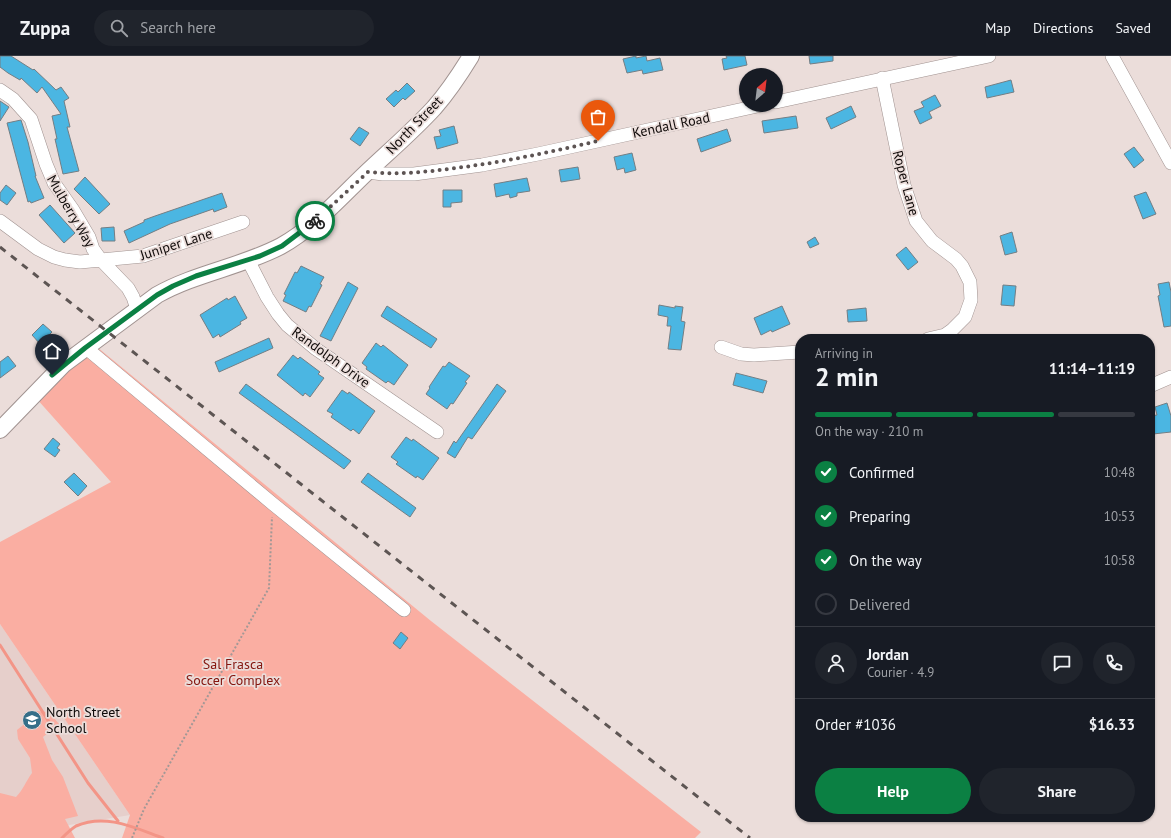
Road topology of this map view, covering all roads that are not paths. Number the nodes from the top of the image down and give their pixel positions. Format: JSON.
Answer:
{"nodes":[{"id":1,"x":471,"y":56,"type":"edge"},
{"id":2,"x":989,"y":56,"type":"edge"},
{"id":3,"x":1112,"y":56,"type":"edge"},
{"id":4,"x":882,"y":78,"type":"junction"},
{"id":5,"x":0,"y":90,"type":"edge"},
{"id":6,"x":783,"y":100,"type":"edge"},
{"id":7,"x":739,"y":110,"type":"edge"},
{"id":8,"x":1171,"y":163,"type":"edge"},
{"id":9,"x":368,"y":172,"type":"junction"},
{"id":10,"x":0,"y":220,"type":"edge"},
{"id":11,"x":243,"y":222,"type":"dead end"},
{"id":12,"x":101,"y":260,"type":"junction"},
{"id":13,"x":248,"y":260,"type":"junction"},
{"id":14,"x":137,"y":309,"type":"junction"},
{"id":15,"x":946,"y":334,"type":"edge"},
{"id":16,"x":721,"y":347,"type":"dead end"},
{"id":17,"x":85,"y":348,"type":"junction"},
{"id":18,"x":795,"y":352,"type":"edge"},
{"id":19,"x":1171,"y":377,"type":"edge"},
{"id":20,"x":1155,"y":384,"type":"edge"},
{"id":21,"x":0,"y":430,"type":"edge"},
{"id":22,"x":437,"y":432,"type":"dead end"},
{"id":23,"x":404,"y":610,"type":"dead end"}],
"edges":[{"from":1,"to":9,"type":"main road","name":"North Street"},
{"from":2,"to":4,"type":"street"},
{"from":3,"to":8,"type":"street"},
{"from":4,"to":6,"type":"street"},
{"from":4,"to":15,"type":"street","name":"Roper Lane"},
{"from":5,"to":12,"type":"street","name":"Mulberry Way"},
{"from":7,"to":9,"type":"street","name":"Kendall Road"},
{"from":9,"to":13,"type":"main road","name":"North Street"},
{"from":10,"to":12,"type":"street","name":"Juniper Lane"},
{"from":11,"to":12,"type":"street","name":"Juniper Lane"},
{"from":12,"to":14,"type":"street","name":"Mulberry Way"},
{"from":13,"to":14,"type":"main road","name":"North Street"},
{"from":13,"to":22,"type":"street","name":"Randolph Drive"},
{"from":14,"to":17,"type":"main road","name":"North Street"},
{"from":16,"to":18,"type":"street"},
{"from":17,"to":21,"type":"main road","name":"North Street"},
{"from":17,"to":23,"type":"street"},
{"from":19,"to":20,"type":"street"}]}
